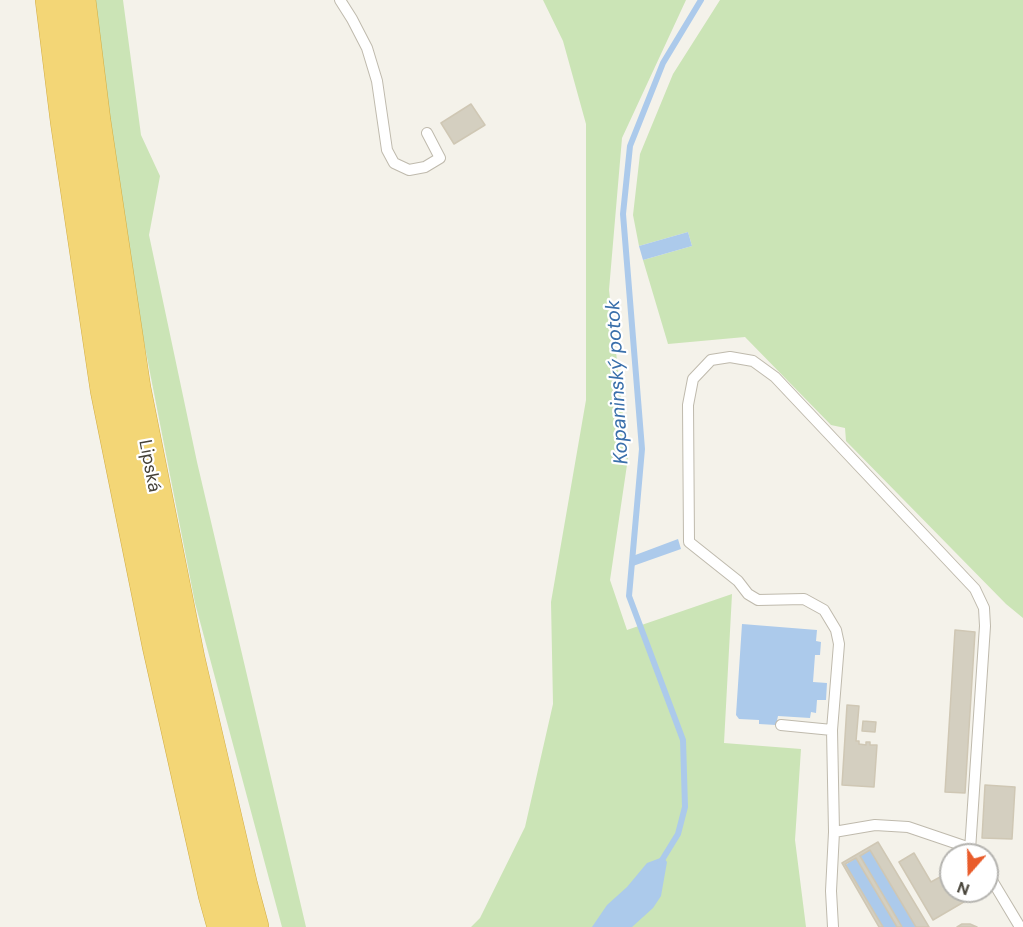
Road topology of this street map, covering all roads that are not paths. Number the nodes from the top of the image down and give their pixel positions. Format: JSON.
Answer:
{"nodes":[{"id":1,"x":52,"y":0,"type":"edge"},
{"id":2,"x":79,"y":0,"type":"edge"},
{"id":3,"x":340,"y":0,"type":"edge"},
{"id":4,"x":427,"y":133,"type":"dead end"},
{"id":5,"x":781,"y":725,"type":"dead end"},
{"id":6,"x":832,"y":730,"type":"junction"},
{"id":7,"x":834,"y":832,"type":"junction"},
{"id":8,"x":955,"y":843,"type":"edge"},
{"id":9,"x":973,"y":843,"type":"edge"},
{"id":10,"x":999,"y":892,"type":"edge"},
{"id":11,"x":224,"y":927,"type":"edge"},
{"id":12,"x":252,"y":927,"type":"edge"},
{"id":13,"x":833,"y":927,"type":"edge"},
{"id":14,"x":1020,"y":927,"type":"edge"}],
"edges":[{"from":1,"to":11,"type":"highway","name":"Lipská"},
{"from":2,"to":12,"type":"highway","name":"Lipská"},
{"from":3,"to":4,"type":"lane"},
{"from":5,"to":6,"type":"lane"},
{"from":6,"to":7,"type":"lane"},
{"from":6,"to":9,"type":"lane"},
{"from":7,"to":8,"type":"lane"},
{"from":7,"to":13,"type":"lane"},
{"from":10,"to":14,"type":"lane"}]}
